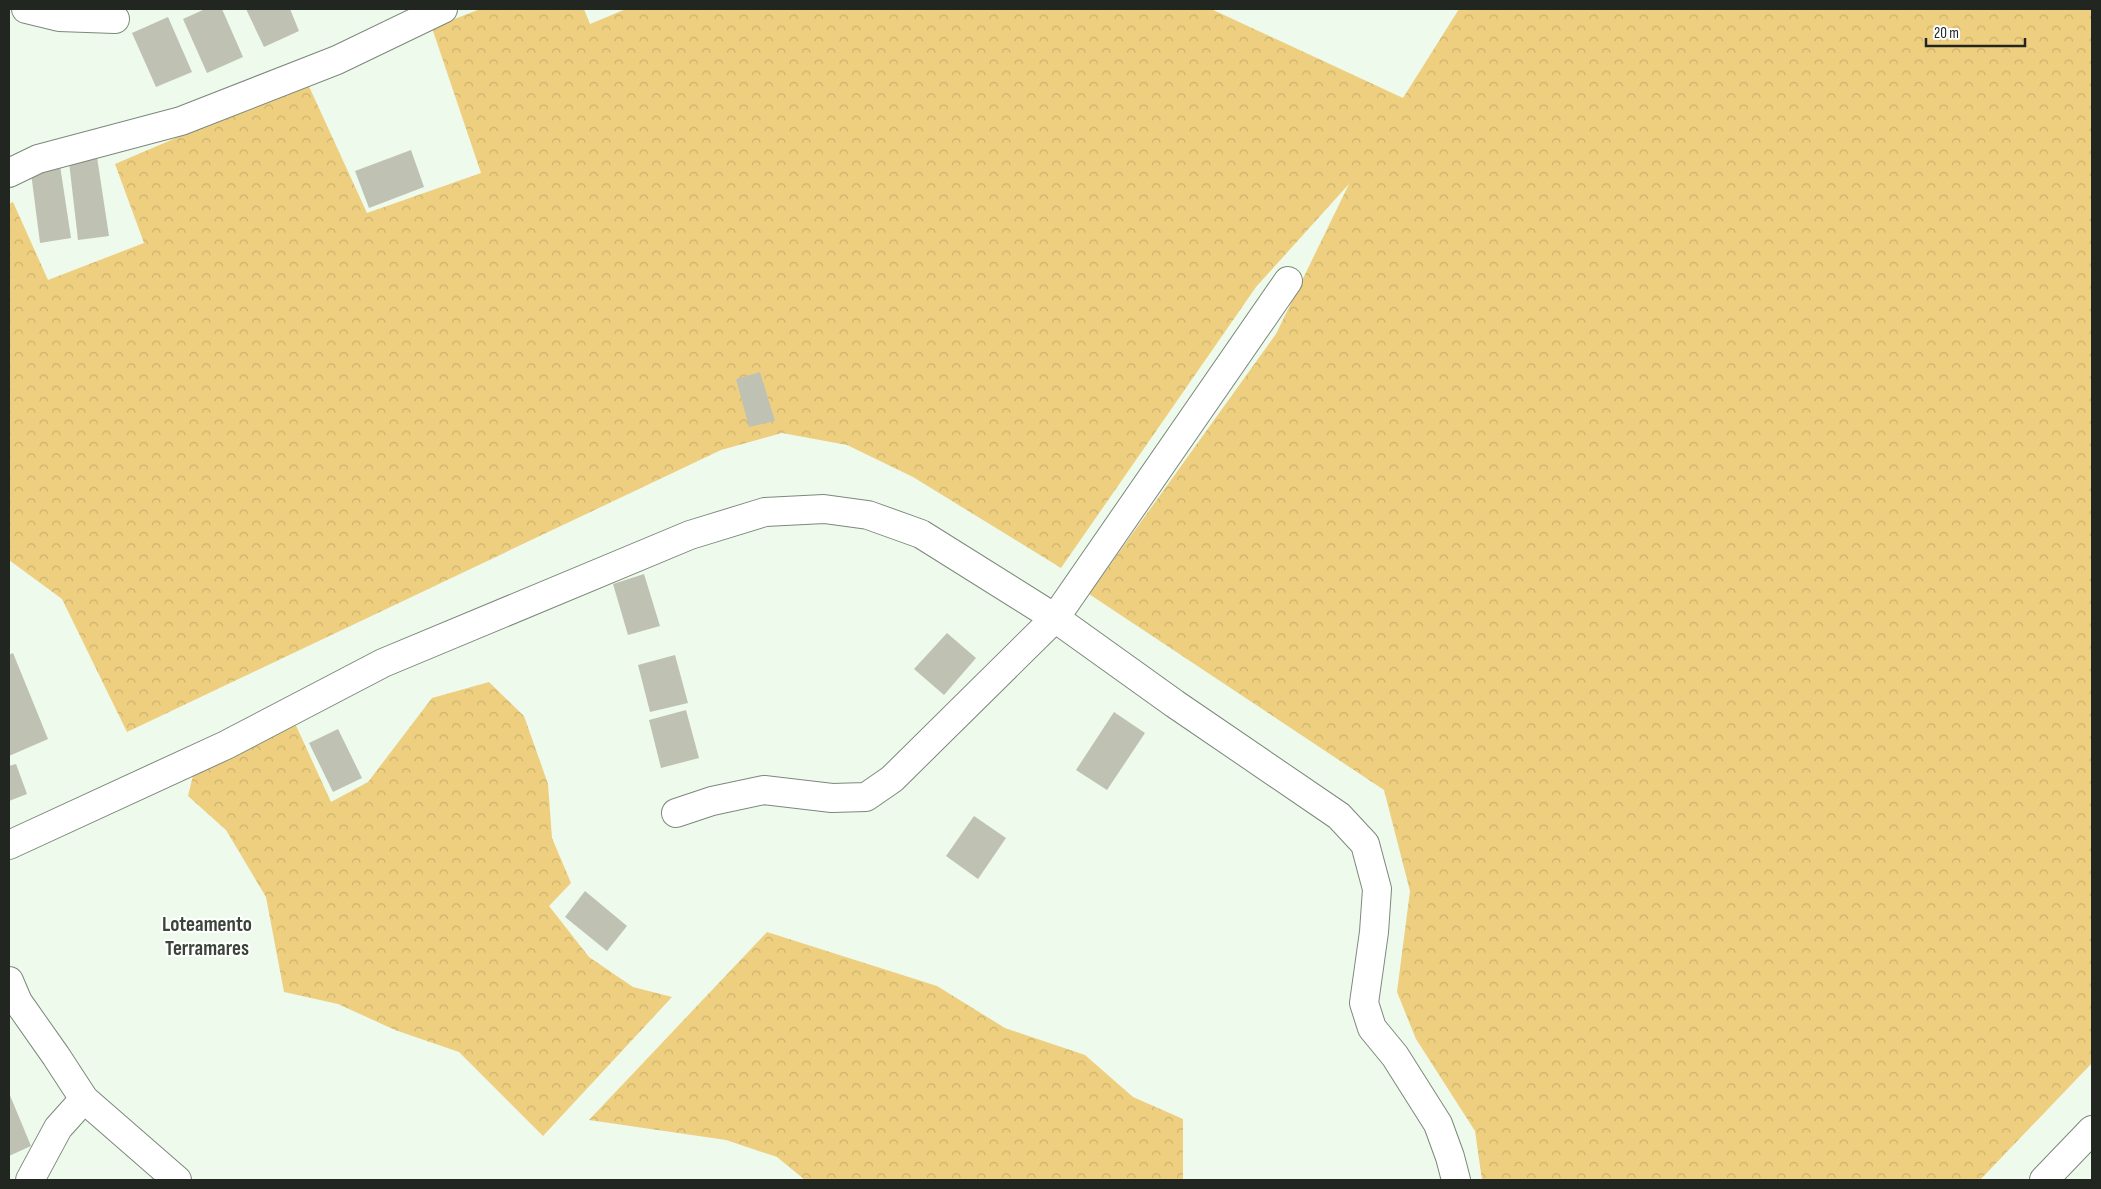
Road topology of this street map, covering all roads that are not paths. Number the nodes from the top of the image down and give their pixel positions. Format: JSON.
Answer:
{"nodes":[{"id":1,"x":26,"y":9,"type":"edge"},
{"id":2,"x":443,"y":9,"type":"edge"},
{"id":3,"x":115,"y":19,"type":"dead end"},
{"id":4,"x":9,"y":173,"type":"edge"},
{"id":5,"x":1288,"y":281,"type":"dead end"},
{"id":6,"x":1055,"y":618,"type":"junction"},
{"id":7,"x":676,"y":813,"type":"dead end"},
{"id":8,"x":9,"y":845,"type":"edge"},
{"id":9,"x":9,"y":981,"type":"edge"},
{"id":10,"x":84,"y":1099,"type":"junction"},
{"id":11,"x":2092,"y":1130,"type":"edge"},
{"id":12,"x":30,"y":1180,"type":"edge"},
{"id":13,"x":176,"y":1180,"type":"edge"},
{"id":14,"x":1456,"y":1180,"type":"edge"},
{"id":15,"x":2044,"y":1180,"type":"edge"}],
"edges":[{"from":1,"to":3,"type":"street"},
{"from":2,"to":4,"type":"street"},
{"from":5,"to":6,"type":"street"},
{"from":6,"to":7,"type":"street"},
{"from":6,"to":8,"type":"street"},
{"from":6,"to":14,"type":"street"},
{"from":9,"to":10,"type":"street"},
{"from":10,"to":12,"type":"street"},
{"from":10,"to":13,"type":"street"},
{"from":11,"to":15,"type":"street"}]}
